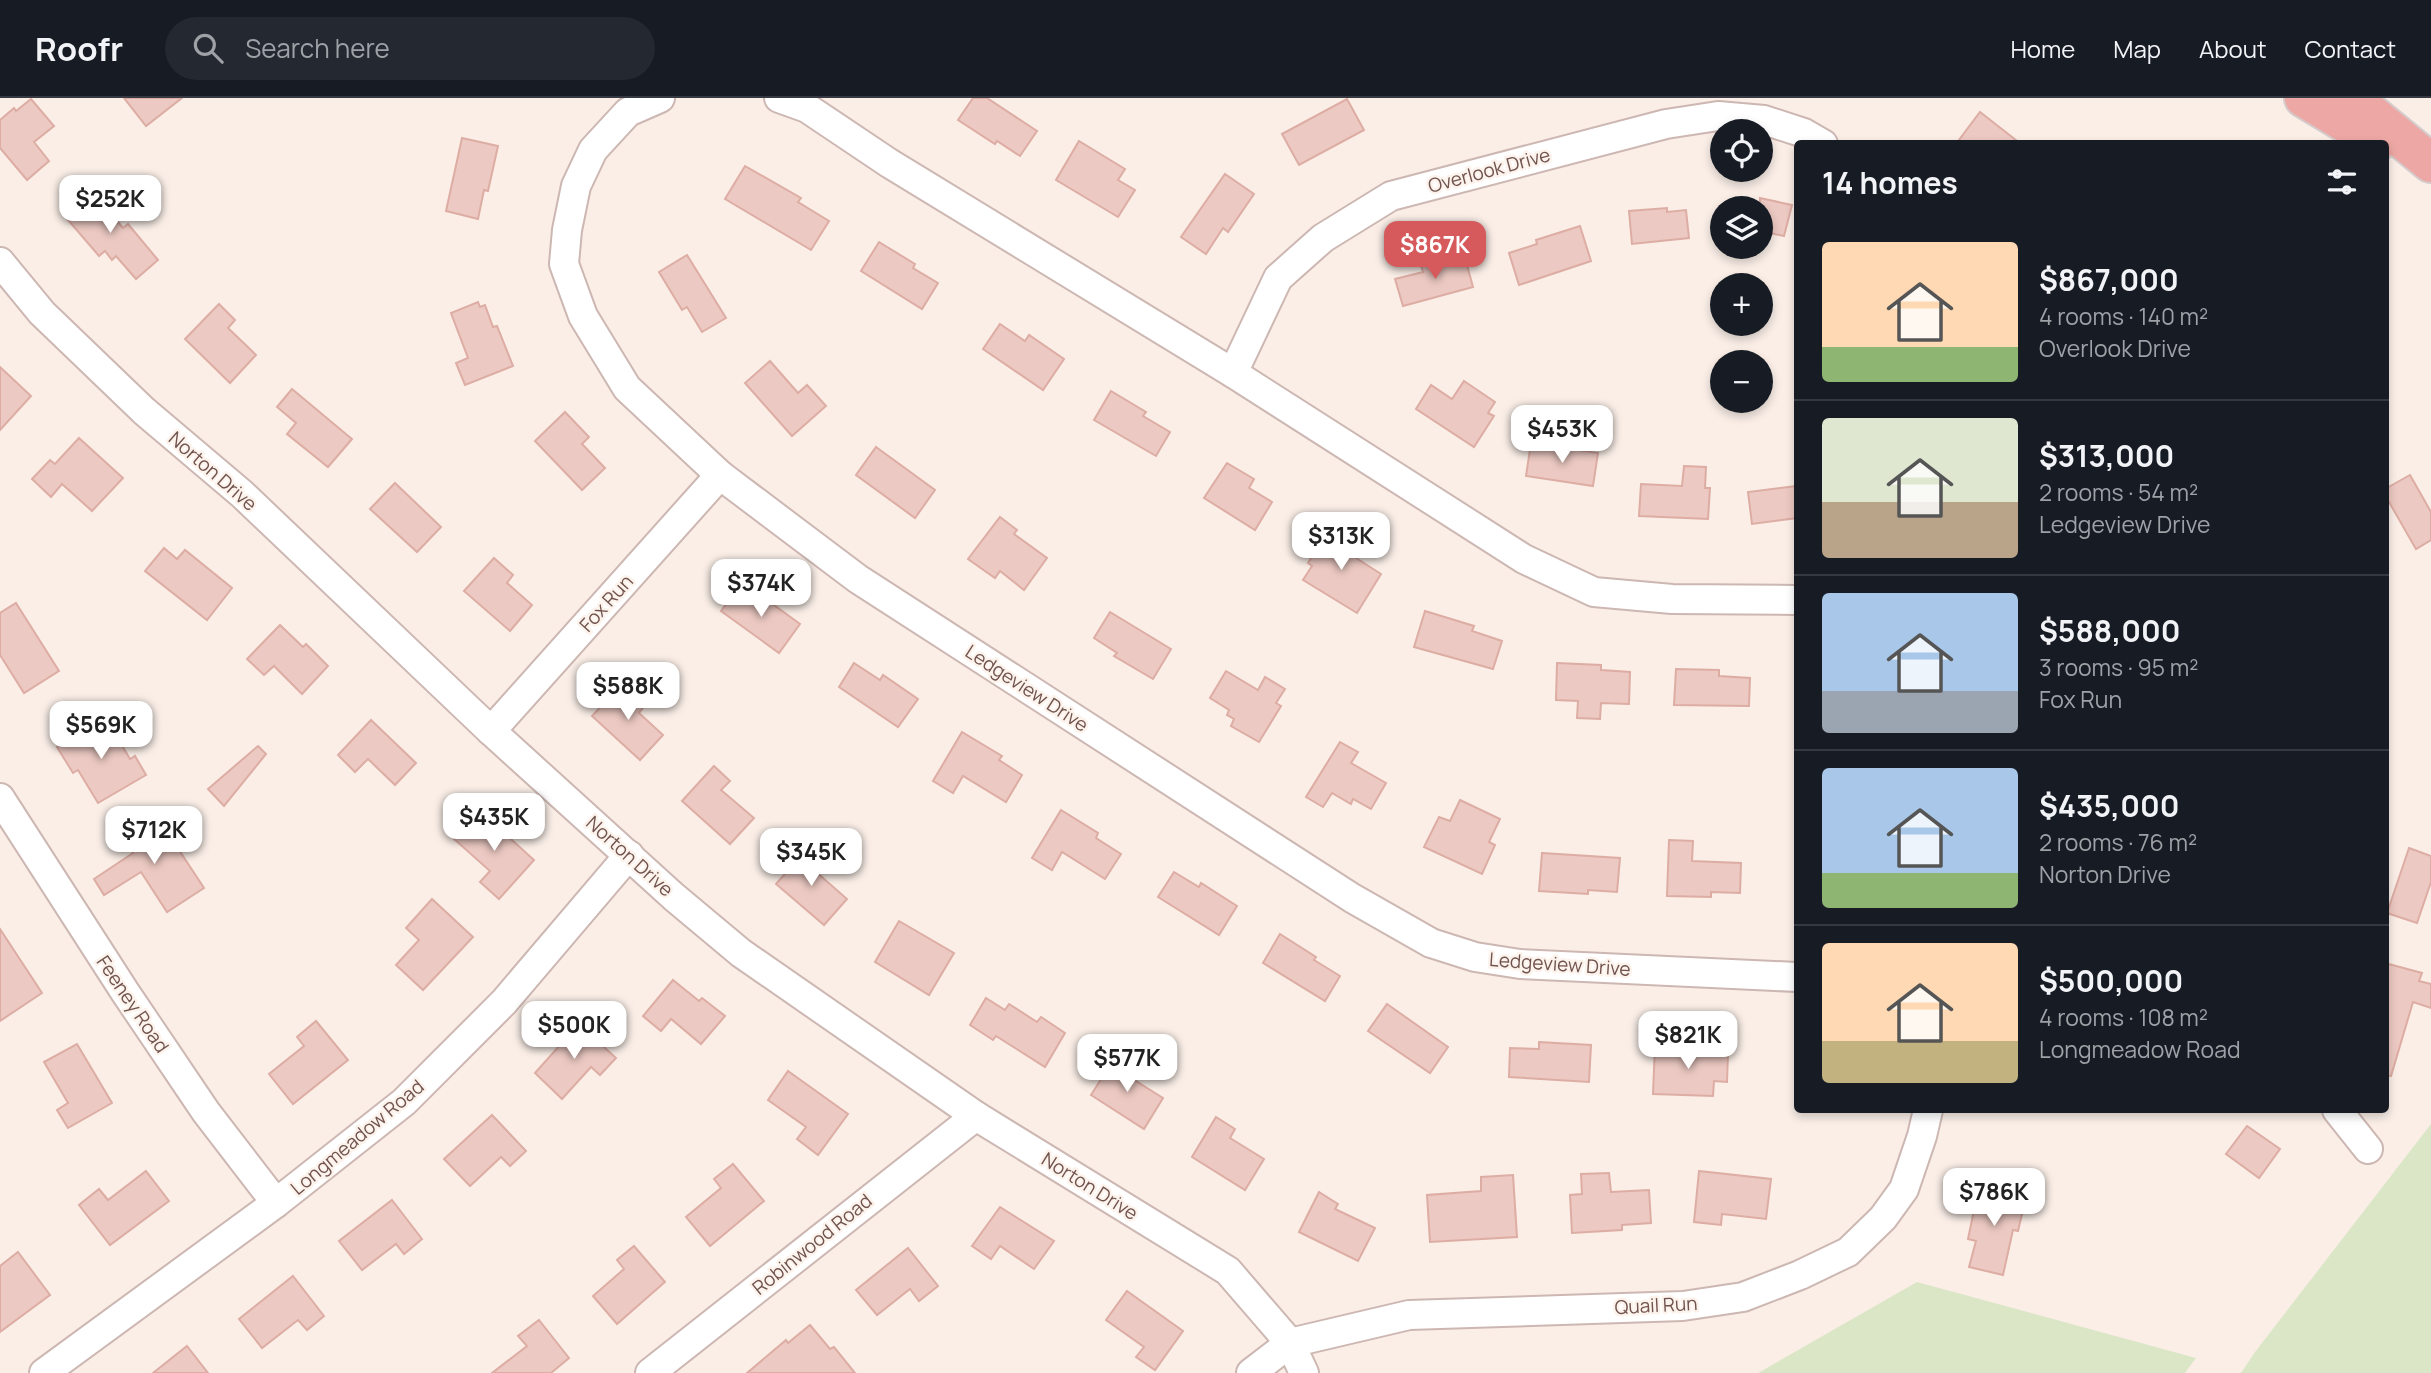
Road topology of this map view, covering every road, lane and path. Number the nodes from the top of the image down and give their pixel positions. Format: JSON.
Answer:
{"nodes":[{"id":1,"x":660,"y":98,"type":"edge"},
{"id":2,"x":779,"y":98,"type":"edge"},
{"id":3,"x":2304,"y":98,"type":"edge"},
{"id":4,"x":2352,"y":98,"type":"edge"},
{"id":5,"x":1816,"y":140,"type":"edge"},
{"id":6,"x":2372,"y":140,"type":"edge"},
{"id":7,"x":2389,"y":149,"type":"edge"},
{"id":8,"x":2431,"y":163,"type":"edge"},
{"id":9,"x":2431,"y":175,"type":"edge"},
{"id":10,"x":0,"y":261,"type":"edge"},
{"id":11,"x":1233,"y":373,"type":"junction"},
{"id":12,"x":720,"y":475,"type":"junction"},
{"id":13,"x":1794,"y":600,"type":"edge"},
{"id":14,"x":491,"y":731,"type":"junction"},
{"id":15,"x":0,"y":797,"type":"edge"},
{"id":16,"x":629,"y":855,"type":"junction"},
{"id":17,"x":1794,"y":977,"type":"edge"},
{"id":18,"x":1927,"y":1113,"type":"edge"},
{"id":19,"x":2339,"y":1113,"type":"edge"},
{"id":20,"x":976,"y":1116,"type":"junction"},
{"id":21,"x":2368,"y":1149,"type":"dead end"},
{"id":22,"x":276,"y":1203,"type":"junction"},
{"id":23,"x":1290,"y":1343,"type":"junction"},
{"id":24,"x":44,"y":1373,"type":"edge"},
{"id":25,"x":650,"y":1373,"type":"edge"},
{"id":26,"x":1251,"y":1373,"type":"edge"},
{"id":27,"x":1304,"y":1373,"type":"edge"}],
"edges":[{"from":1,"to":12,"type":"street","name":"Ledgeview Drive"},
{"from":2,"to":11,"type":"street"},
{"from":3,"to":6,"type":"highway"},
{"from":4,"to":8,"type":"highway"},
{"from":5,"to":11,"type":"street","name":"Overlook Drive"},
{"from":7,"to":9,"type":"highway"},
{"from":10,"to":14,"type":"street","name":"Norton Drive"},
{"from":11,"to":13,"type":"street"},
{"from":12,"to":14,"type":"street","name":"Fox Run"},
{"from":12,"to":17,"type":"street","name":"Ledgeview Drive"},
{"from":14,"to":16,"type":"street","name":"Norton Drive"},
{"from":15,"to":22,"type":"street","name":"Feeney Road"},
{"from":16,"to":20,"type":"street","name":"Norton Drive"},
{"from":16,"to":22,"type":"street","name":"Longmeadow Road"},
{"from":18,"to":23,"type":"street","name":"Quail Run"},
{"from":19,"to":21,"type":"street"},
{"from":20,"to":23,"type":"street","name":"Norton Drive"},
{"from":20,"to":25,"type":"street","name":"Robinwood Road"},
{"from":22,"to":24,"type":"street","name":"Longmeadow Road"},
{"from":23,"to":26,"type":"street"},
{"from":23,"to":27,"type":"street","name":"Norton Drive"}]}
